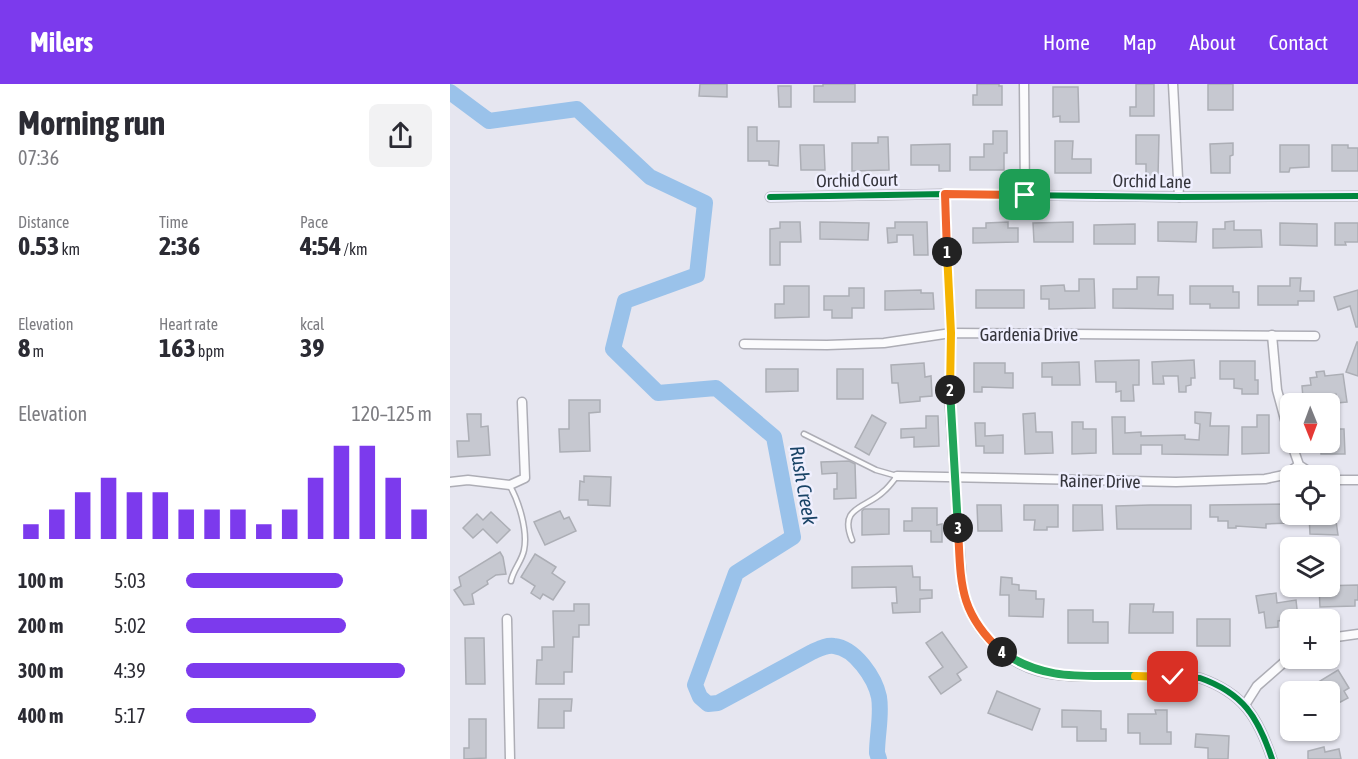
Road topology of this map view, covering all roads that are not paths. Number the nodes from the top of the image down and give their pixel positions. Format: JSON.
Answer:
{"nodes":[{"id":1,"x":1024,"y":84,"type":"edge"},
{"id":2,"x":1173,"y":84,"type":"edge"},
{"id":3,"x":945,"y":194,"type":"junction"},
{"id":4,"x":1025,"y":195,"type":"junction"},
{"id":5,"x":1358,"y":196,"type":"edge"},
{"id":6,"x":770,"y":197,"type":"dead end"},
{"id":7,"x":1179,"y":197,"type":"junction"},
{"id":8,"x":951,"y":333,"type":"junction"},
{"id":9,"x":1272,"y":335,"type":"junction"},
{"id":10,"x":1315,"y":336,"type":"dead end"},
{"id":11,"x":744,"y":344,"type":"dead end"},
{"id":12,"x":1280,"y":398,"type":"edge"},
{"id":13,"x":522,"y":402,"type":"dead end"},
{"id":14,"x":804,"y":435,"type":"dead end"},
{"id":15,"x":1295,"y":453,"type":"edge"},
{"id":16,"x":1299,"y":465,"type":"edge"},
{"id":17,"x":897,"y":476,"type":"junction"},
{"id":18,"x":1280,"y":476,"type":"edge"},
{"id":19,"x":956,"y":479,"type":"junction"},
{"id":20,"x":1340,"y":480,"type":"edge"},
{"id":21,"x":1358,"y":480,"type":"edge"},
{"id":22,"x":450,"y":482,"type":"edge"},
{"id":23,"x":510,"y":485,"type":"junction"},
{"id":24,"x":852,"y":540,"type":"dead end"},
{"id":25,"x":511,"y":581,"type":"dead end"},
{"id":26,"x":507,"y":619,"type":"dead end"},
{"id":27,"x":1358,"y":634,"type":"edge"},
{"id":28,"x":1340,"y":636,"type":"edge"},
{"id":29,"x":1280,"y":666,"type":"edge"},
{"id":30,"x":1245,"y":705,"type":"junction"},
{"id":31,"x":510,"y":759,"type":"edge"},
{"id":32,"x":1272,"y":759,"type":"edge"}],
"edges":[{"from":1,"to":4,"type":"street"},
{"from":2,"to":7,"type":"street"},
{"from":3,"to":4,"type":"street","name":"Orchid Lane"},
{"from":3,"to":6,"type":"street","name":"Orchid Court"},
{"from":3,"to":8,"type":"street"},
{"from":4,"to":7,"type":"street","name":"Orchid Lane"},
{"from":5,"to":7,"type":"street","name":"Orchid Lane"},
{"from":8,"to":9,"type":"street","name":"Gardenia Drive"},
{"from":8,"to":11,"type":"street","name":"Gardenia Drive"},
{"from":8,"to":19,"type":"street"},
{"from":9,"to":10,"type":"street","name":"Gardenia Drive"},
{"from":9,"to":12,"type":"street"},
{"from":13,"to":23,"type":"street"},
{"from":14,"to":17,"type":"lane"},
{"from":15,"to":16,"type":"street"},
{"from":17,"to":19,"type":"street","name":"Rainer Drive"},
{"from":17,"to":24,"type":"lane"},
{"from":18,"to":19,"type":"street","name":"Rainer Drive"},
{"from":19,"to":30,"type":"street"},
{"from":20,"to":21,"type":"street"},
{"from":22,"to":23,"type":"street"},
{"from":23,"to":25,"type":"lane"},
{"from":26,"to":31,"type":"street"},
{"from":27,"to":28,"type":"street"},
{"from":29,"to":30,"type":"street"},
{"from":30,"to":32,"type":"street"}]}
